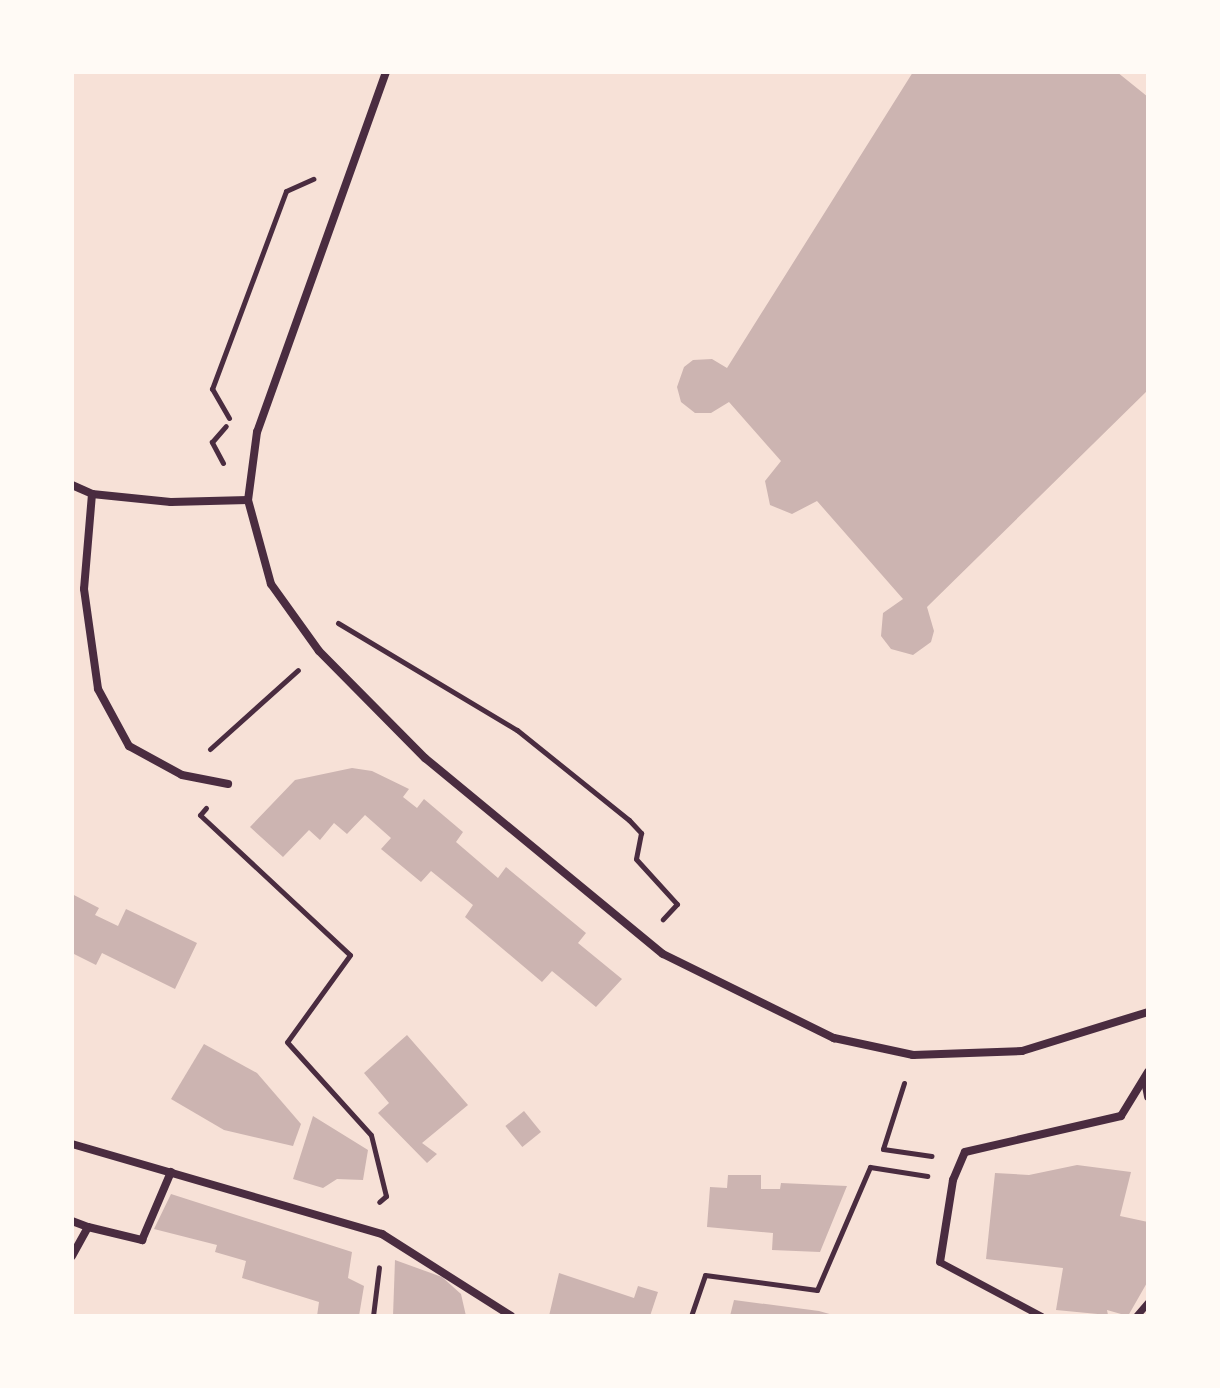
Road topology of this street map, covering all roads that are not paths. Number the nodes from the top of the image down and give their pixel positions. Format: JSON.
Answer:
{"nodes":[{"id":1,"x":386,"y":72,"type":"edge"},
{"id":2,"x":72,"y":485,"type":"edge"},
{"id":3,"x":92,"y":494,"type":"junction"},
{"id":4,"x":248,"y":500,"type":"junction"},
{"id":5,"x":228,"y":784,"type":"road end"},
{"id":6,"x":1148,"y":1012,"type":"edge"},
{"id":7,"x":1146,"y":1076,"type":"edge"},
{"id":8,"x":1148,"y":1097,"type":"edge"},
{"id":9,"x":72,"y":1144,"type":"edge"},
{"id":10,"x":171,"y":1172,"type":"junction"},
{"id":11,"x":72,"y":1221,"type":"edge"},
{"id":12,"x":88,"y":1227,"type":"junction"},
{"id":13,"x":72,"y":1256,"type":"edge"},
{"id":14,"x":940,"y":1262,"type":"joint"},
{"id":15,"x":1148,"y":1302,"type":"edge"},
{"id":16,"x":511,"y":1316,"type":"edge"},
{"id":17,"x":1041,"y":1316,"type":"edge"},
{"id":18,"x":1136,"y":1316,"type":"edge"}],
"edges":[{"from":1,"to":4,"type":"street"},
{"from":2,"to":3,"type":"street"},
{"from":3,"to":4,"type":"street"},
{"from":3,"to":5,"type":"street"},
{"from":4,"to":6,"type":"street"},
{"from":7,"to":8,"type":"street"},
{"from":7,"to":14,"type":"street"},
{"from":9,"to":10,"type":"street"},
{"from":10,"to":12,"type":"street"},
{"from":10,"to":16,"type":"street"},
{"from":11,"to":12,"type":"street"},
{"from":12,"to":13,"type":"street"},
{"from":14,"to":17,"type":"street"},
{"from":15,"to":18,"type":"street"}]}
